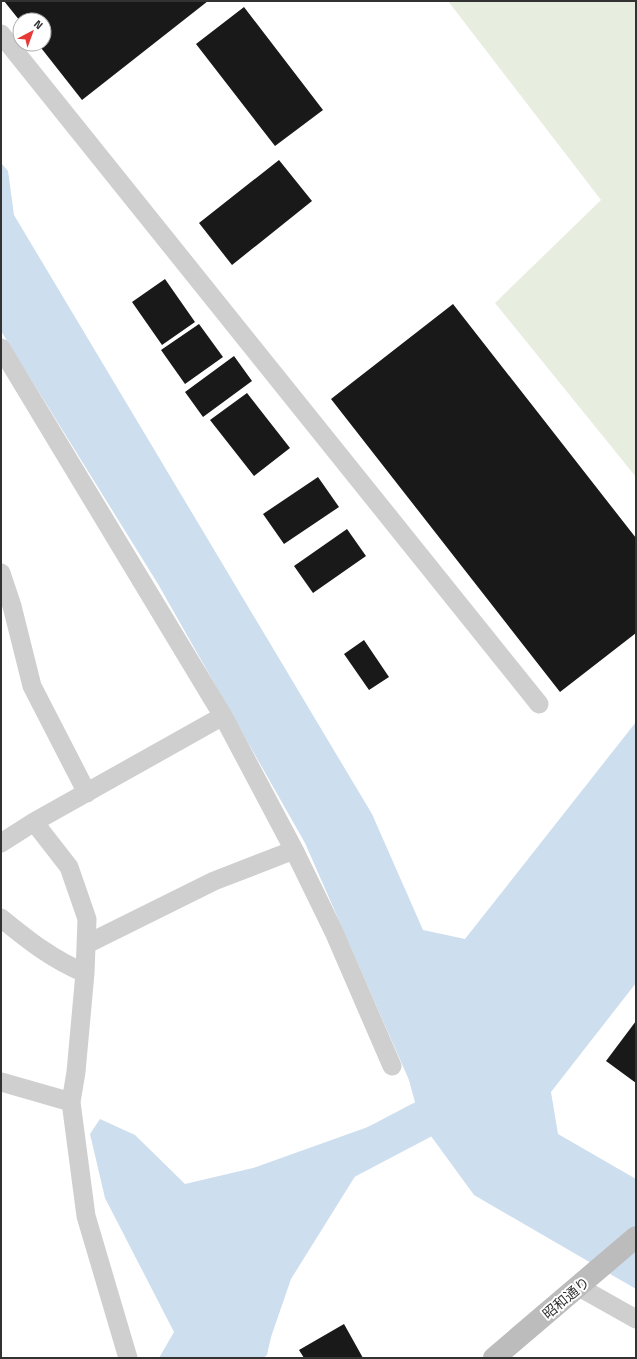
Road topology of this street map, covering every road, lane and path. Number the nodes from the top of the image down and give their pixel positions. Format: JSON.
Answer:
{"nodes":[{"id":1,"x":1,"y":34,"type":"edge"},
{"id":2,"x":1,"y":348,"type":"edge"},
{"id":3,"x":1,"y":573,"type":"edge"},
{"id":4,"x":539,"y":704,"type":"dead end"},
{"id":5,"x":223,"y":716,"type":"junction"},
{"id":6,"x":88,"y":793,"type":"junction"},
{"id":7,"x":34,"y":822,"type":"junction"},
{"id":8,"x":1,"y":843,"type":"edge"},
{"id":9,"x":294,"y":850,"type":"junction"},
{"id":10,"x":1,"y":918,"type":"edge"},
{"id":11,"x":87,"y":944,"type":"junction"},
{"id":12,"x":85,"y":973,"type":"junction"},
{"id":13,"x":392,"y":1066,"type":"dead end"},
{"id":14,"x":1,"y":1082,"type":"edge"},
{"id":15,"x":71,"y":1102,"type":"junction"},
{"id":16,"x":636,"y":1238,"type":"edge"},
{"id":17,"x":583,"y":1283,"type":"junction"},
{"id":18,"x":636,"y":1319,"type":"edge"},
{"id":19,"x":128,"y":1358,"type":"edge"},
{"id":20,"x":494,"y":1358,"type":"edge"}],
"edges":[{"from":1,"to":4,"type":"street"},
{"from":2,"to":5,"type":"street"},
{"from":3,"to":6,"type":"street"},
{"from":5,"to":6,"type":"street"},
{"from":5,"to":9,"type":"street"},
{"from":6,"to":7,"type":"street"},
{"from":7,"to":8,"type":"street"},
{"from":7,"to":11,"type":"street"},
{"from":9,"to":11,"type":"street"},
{"from":9,"to":13,"type":"street"},
{"from":10,"to":12,"type":"street"},
{"from":11,"to":12,"type":"street"},
{"from":12,"to":15,"type":"street"},
{"from":14,"to":15,"type":"street"},
{"from":15,"to":19,"type":"street"},
{"from":16,"to":17,"type":"street","name":"昭和通り"},
{"from":17,"to":18,"type":"street"},
{"from":17,"to":20,"type":"street","name":"昭和通り"}]}
